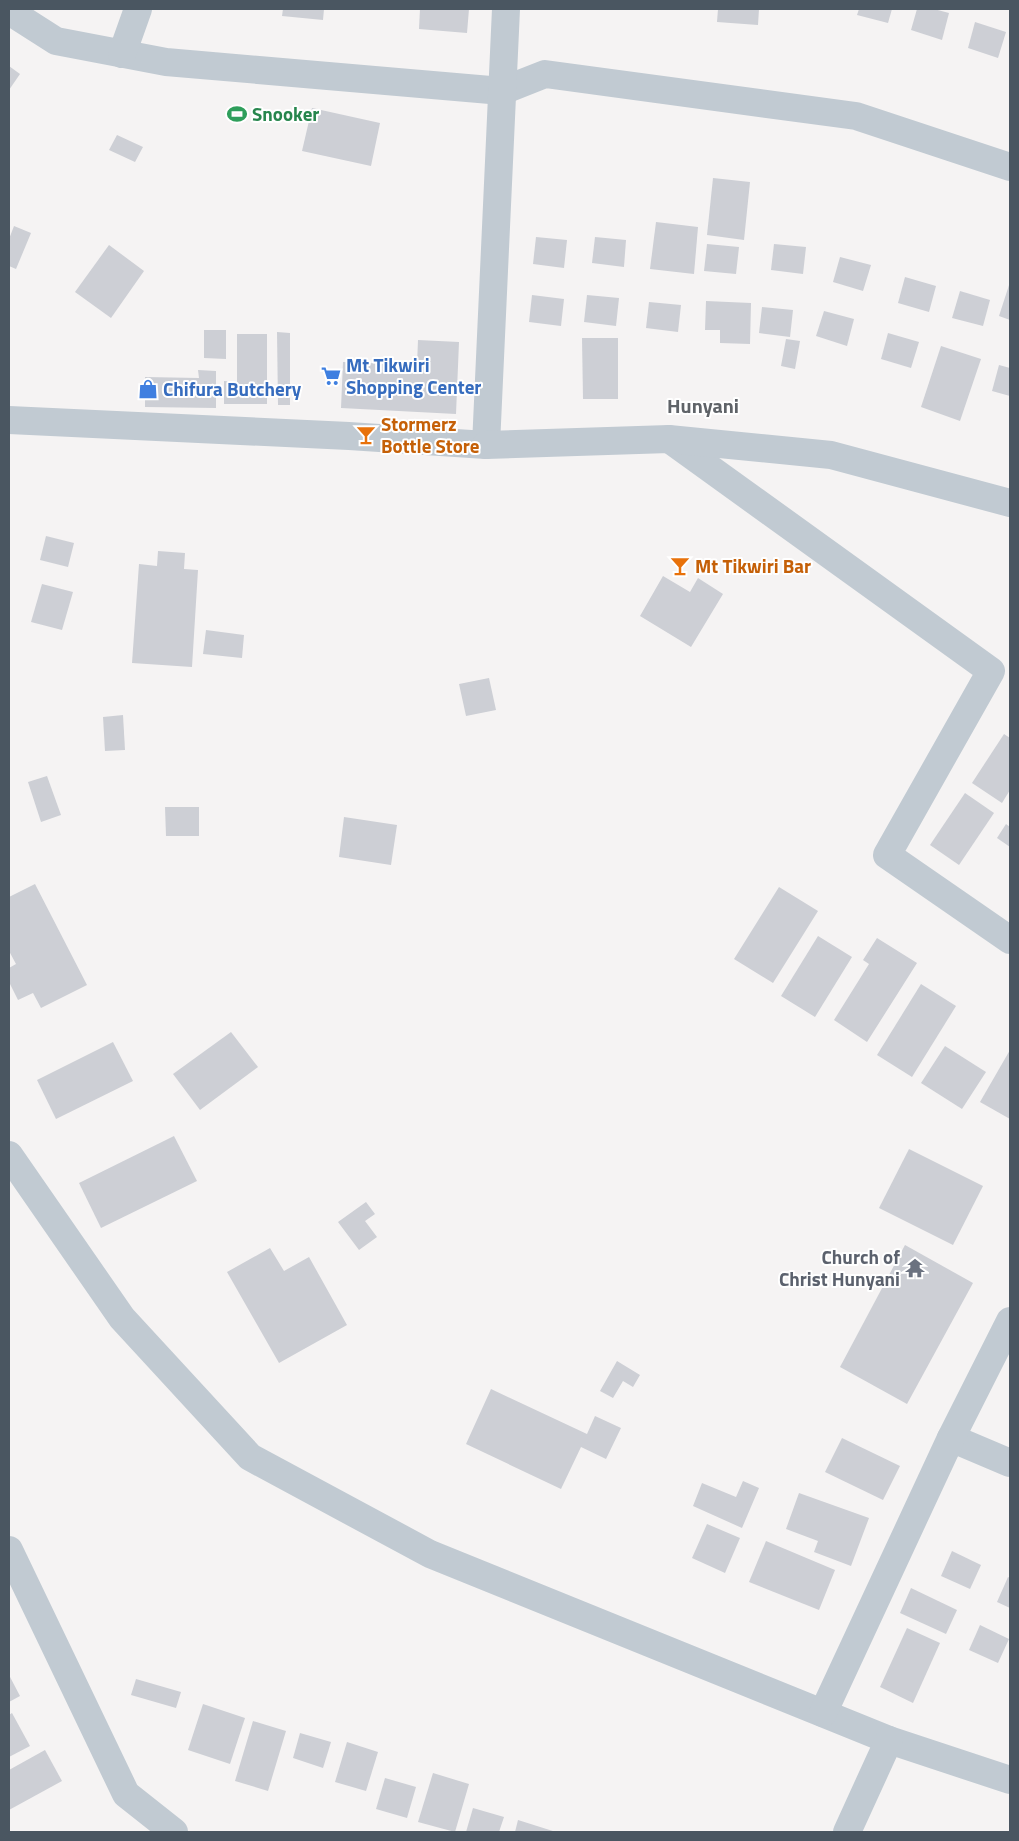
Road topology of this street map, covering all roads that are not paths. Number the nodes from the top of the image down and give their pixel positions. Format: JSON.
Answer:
{"nodes":[{"id":1,"x":138,"y":9,"type":"edge"},
{"id":2,"x":506,"y":9,"type":"edge"},
{"id":3,"x":9,"y":11,"type":"edge"},
{"id":4,"x":122,"y":54,"type":"junction"},
{"id":5,"x":502,"y":91,"type":"junction"},
{"id":6,"x":1010,"y":166,"type":"edge"},
{"id":7,"x":9,"y":420,"type":"edge"},
{"id":8,"x":669,"y":439,"type":"junction"},
{"id":9,"x":486,"y":445,"type":"junction"},
{"id":10,"x":1010,"y":503,"type":"edge"},
{"id":11,"x":1010,"y":940,"type":"edge"},
{"id":12,"x":9,"y":1155,"type":"edge"},
{"id":13,"x":1010,"y":1321,"type":"edge"},
{"id":14,"x":951,"y":1438,"type":"junction"},
{"id":15,"x":1010,"y":1462,"type":"edge"},
{"id":16,"x":9,"y":1550,"type":"edge"},
{"id":17,"x":823,"y":1714,"type":"junction"},
{"id":18,"x":889,"y":1740,"type":"junction"},
{"id":19,"x":1010,"y":1780,"type":"edge"},
{"id":20,"x":174,"y":1832,"type":"edge"},
{"id":21,"x":847,"y":1832,"type":"edge"}],
"edges":[{"from":1,"to":4,"type":"street"},
{"from":2,"to":5,"type":"street"},
{"from":3,"to":4,"type":"street"},
{"from":4,"to":5,"type":"street"},
{"from":5,"to":6,"type":"street"},
{"from":5,"to":9,"type":"street"},
{"from":7,"to":9,"type":"street"},
{"from":8,"to":9,"type":"street"},
{"from":8,"to":10,"type":"street"},
{"from":8,"to":11,"type":"street"},
{"from":12,"to":17,"type":"street"},
{"from":13,"to":14,"type":"street"},
{"from":14,"to":15,"type":"street"},
{"from":14,"to":17,"type":"street"},
{"from":16,"to":20,"type":"street"},
{"from":17,"to":18,"type":"street"},
{"from":18,"to":19,"type":"street"},
{"from":18,"to":21,"type":"street"}]}
